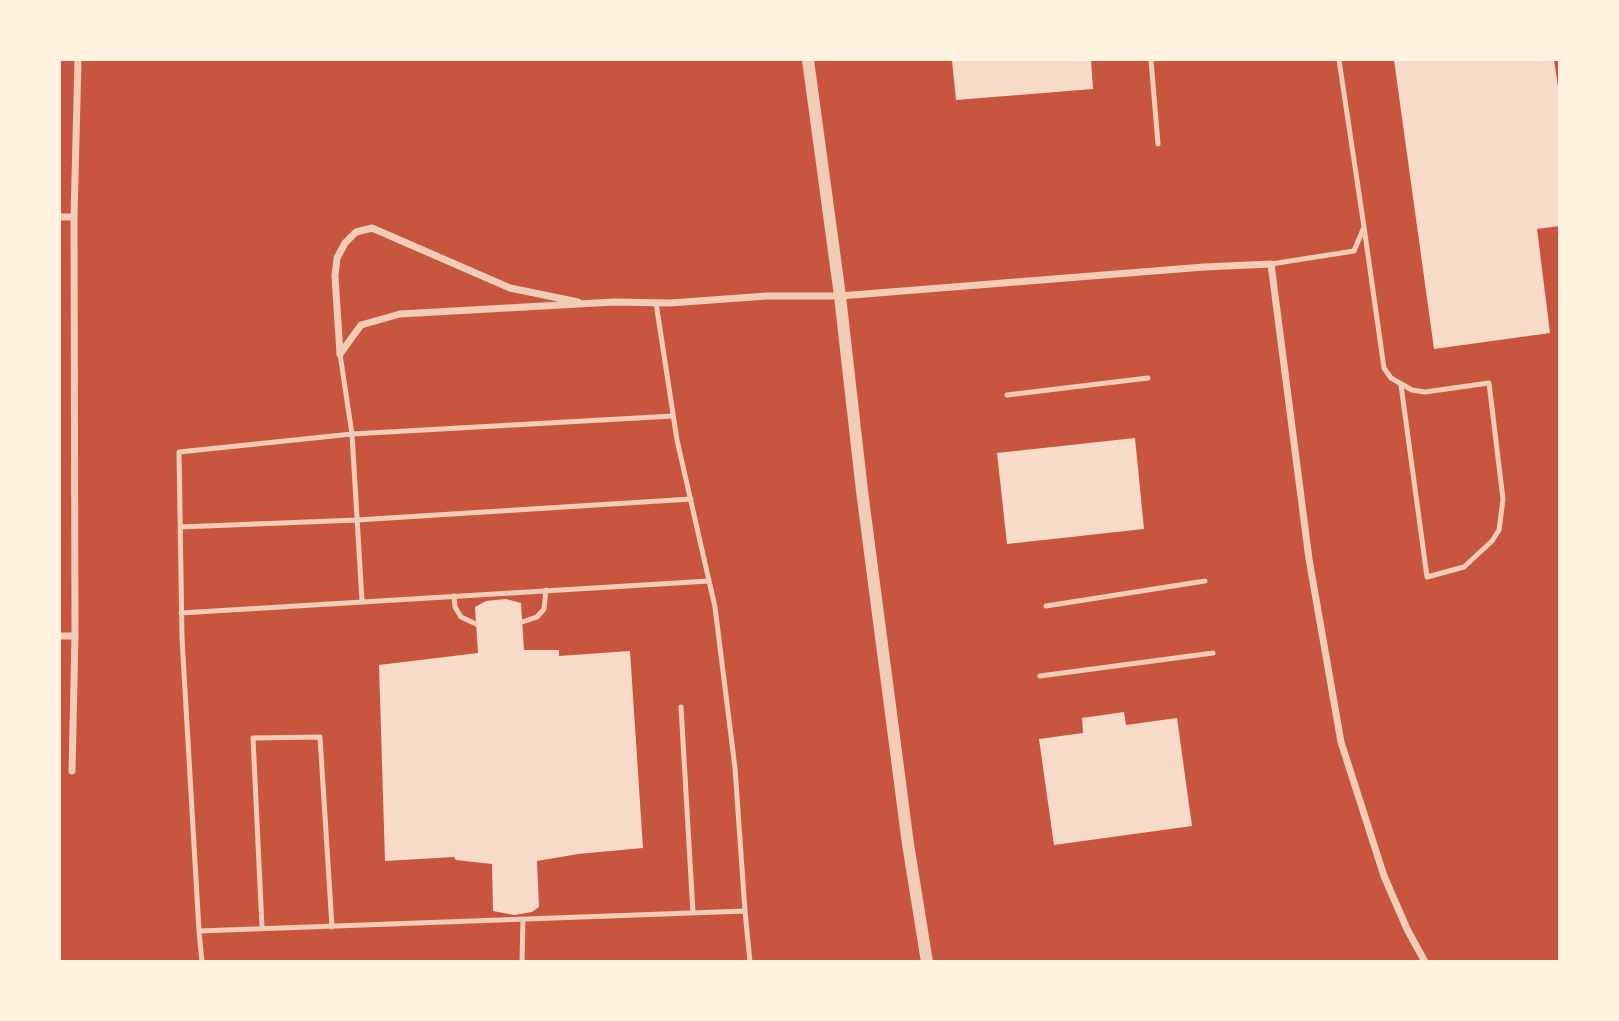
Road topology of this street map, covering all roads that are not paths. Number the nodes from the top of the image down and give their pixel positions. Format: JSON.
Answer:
{"nodes":[{"id":1,"x":78,"y":60,"type":"edge"},
{"id":2,"x":808,"y":60,"type":"edge"},
{"id":3,"x":1151,"y":60,"type":"edge"},
{"id":4,"x":1339,"y":60,"type":"edge"},
{"id":5,"x":1158,"y":144,"type":"dead end"},
{"id":6,"x":60,"y":217,"type":"edge"},
{"id":7,"x":74,"y":217,"type":"junction"},
{"id":8,"x":1364,"y":227,"type":"junction"},
{"id":9,"x":1271,"y":264,"type":"junction"},
{"id":10,"x":840,"y":296,"type":"junction"},
{"id":11,"x":656,"y":303,"type":"junction"},
{"id":12,"x":589,"y":304,"type":"junction"},
{"id":13,"x":340,"y":354,"type":"junction"},
{"id":14,"x":1148,"y":378,"type":"dead end"},
{"id":15,"x":1401,"y":385,"type":"junction"},
{"id":16,"x":1007,"y":395,"type":"dead end"},
{"id":17,"x":673,"y":416,"type":"junction"},
{"id":18,"x":352,"y":434,"type":"junction"},
{"id":19,"x":691,"y":499,"type":"junction"},
{"id":20,"x":357,"y":520,"type":"junction"},
{"id":21,"x":180,"y":527,"type":"junction"},
{"id":22,"x":709,"y":581,"type":"junction"},
{"id":23,"x":1205,"y":581,"type":"dead end"},
{"id":24,"x":546,"y":590,"type":"junction"},
{"id":25,"x":454,"y":596,"type":"junction"},
{"id":26,"x":362,"y":601,"type":"junction"},
{"id":27,"x":1046,"y":606,"type":"dead end"},
{"id":28,"x":181,"y":613,"type":"junction"},
{"id":29,"x":522,"y":622,"type":"dead end"},
{"id":30,"x":476,"y":624,"type":"dead end"},
{"id":31,"x":60,"y":636,"type":"edge"},
{"id":32,"x":75,"y":636,"type":"junction"},
{"id":33,"x":1213,"y":653,"type":"dead end"},
{"id":34,"x":1040,"y":676,"type":"dead end"},
{"id":35,"x":681,"y":707,"type":"dead end"},
{"id":36,"x":72,"y":771,"type":"dead end"},
{"id":37,"x":745,"y":911,"type":"junction"},
{"id":38,"x":693,"y":913,"type":"junction"},
{"id":39,"x":523,"y":919,"type":"junction"},
{"id":40,"x":332,"y":927,"type":"junction"},
{"id":41,"x":262,"y":928,"type":"junction"},
{"id":42,"x":199,"y":931,"type":"junction"},
{"id":43,"x":202,"y":961,"type":"edge"},
{"id":44,"x":522,"y":961,"type":"edge"},
{"id":45,"x":750,"y":961,"type":"edge"},
{"id":46,"x":927,"y":961,"type":"edge"},
{"id":47,"x":1425,"y":961,"type":"edge"}],
"edges":[{"from":1,"to":7,"type":"street"},
{"from":2,"to":10,"type":"street"},
{"from":3,"to":5,"type":"lane"},
{"from":4,"to":8,"type":"lane"},
{"from":6,"to":7,"type":"street"},
{"from":7,"to":32,"type":"street"},
{"from":8,"to":9,"type":"lane"},
{"from":8,"to":15,"type":"lane"},
{"from":9,"to":10,"type":"street"},
{"from":9,"to":47,"type":"street"},
{"from":10,"to":11,"type":"street"},
{"from":10,"to":46,"type":"street"},
{"from":11,"to":12,"type":"street"},
{"from":11,"to":17,"type":"lane"},
{"from":12,"to":13,"type":"street"},
{"from":12,"to":13,"type":"street"},
{"from":13,"to":18,"type":"lane"},
{"from":14,"to":16,"type":"lane"},
{"from":15,"to":15,"type":"lane"},
{"from":17,"to":18,"type":"lane"},
{"from":17,"to":19,"type":"lane"},
{"from":18,"to":20,"type":"lane"},
{"from":18,"to":21,"type":"lane"},
{"from":19,"to":20,"type":"lane"},
{"from":19,"to":22,"type":"lane"},
{"from":20,"to":21,"type":"lane"},
{"from":20,"to":26,"type":"lane"},
{"from":21,"to":28,"type":"lane"},
{"from":22,"to":24,"type":"lane"},
{"from":22,"to":37,"type":"lane"},
{"from":23,"to":27,"type":"lane"},
{"from":24,"to":25,"type":"lane"},
{"from":24,"to":29,"type":"lane"},
{"from":25,"to":26,"type":"lane"},
{"from":25,"to":30,"type":"lane"},
{"from":26,"to":28,"type":"lane"},
{"from":28,"to":42,"type":"lane"},
{"from":31,"to":32,"type":"street"},
{"from":32,"to":36,"type":"street"},
{"from":33,"to":34,"type":"lane"},
{"from":35,"to":38,"type":"lane"},
{"from":37,"to":38,"type":"lane"},
{"from":37,"to":45,"type":"lane"},
{"from":38,"to":39,"type":"lane"},
{"from":39,"to":40,"type":"lane"},
{"from":39,"to":44,"type":"lane"},
{"from":40,"to":41,"type":"lane"},
{"from":40,"to":41,"type":"lane"},
{"from":41,"to":42,"type":"lane"},
{"from":42,"to":43,"type":"lane"}]}
